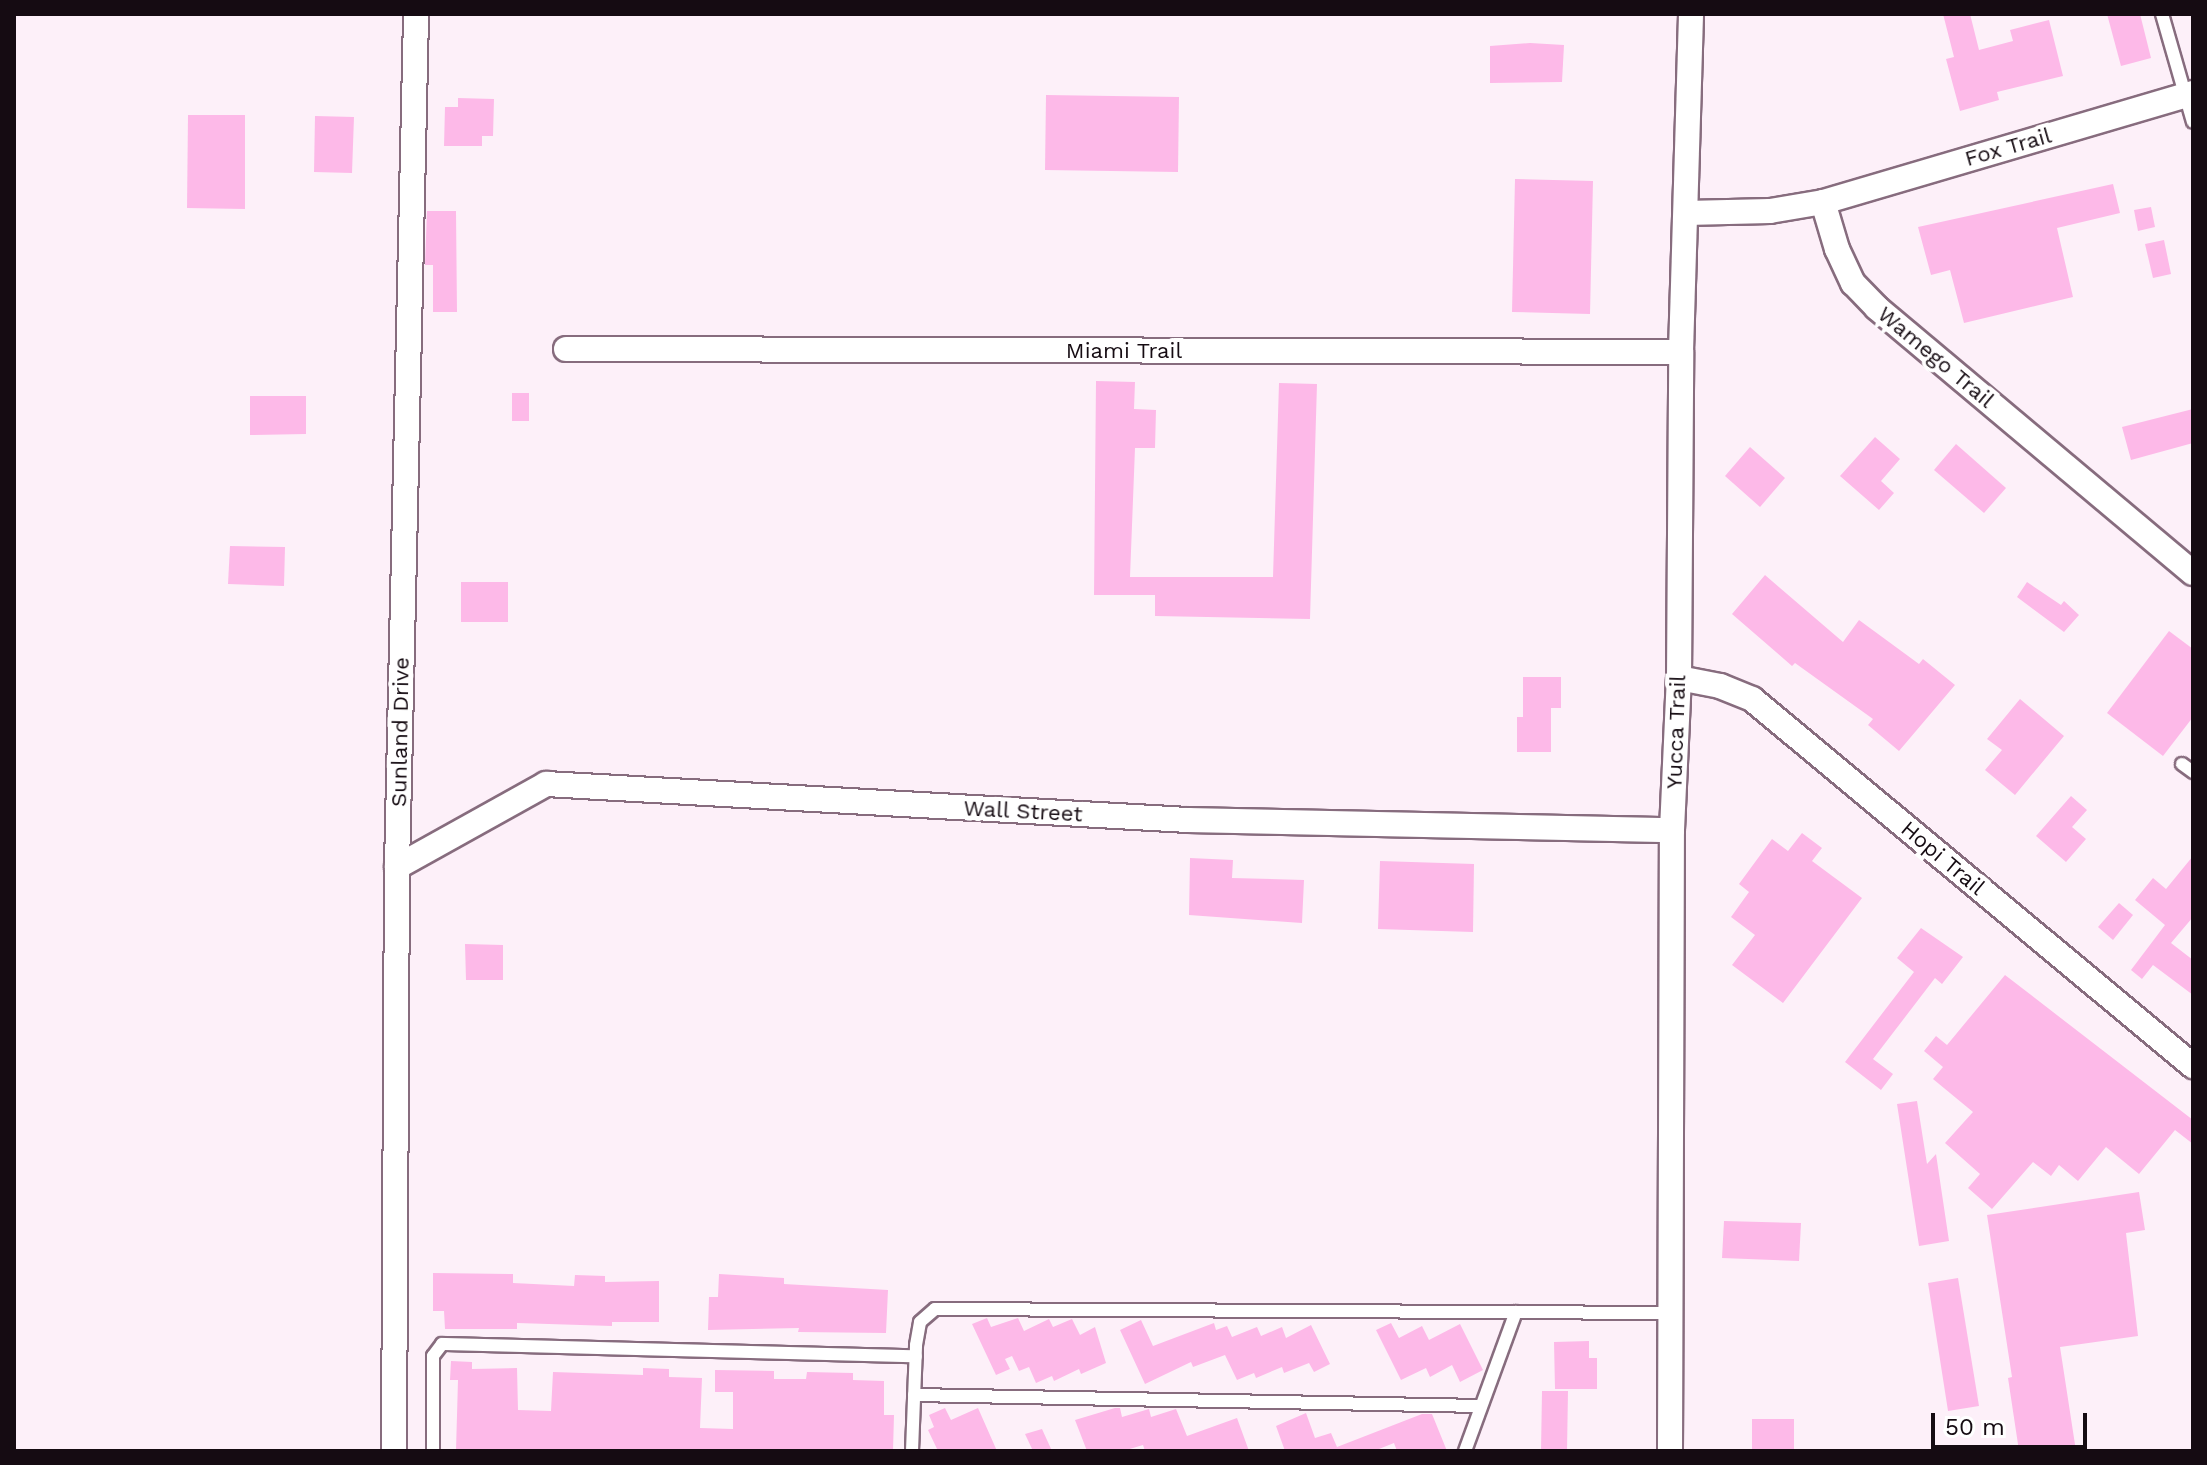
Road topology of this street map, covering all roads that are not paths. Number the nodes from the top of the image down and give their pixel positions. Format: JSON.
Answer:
{"nodes":[{"id":1,"x":416,"y":14,"type":"edge"},
{"id":2,"x":1691,"y":14,"type":"edge"},
{"id":3,"x":2162,"y":14,"type":"edge"},
{"id":4,"x":2189,"y":94,"type":"edge"},
{"id":5,"x":2193,"y":122,"type":"edge"},
{"id":6,"x":1823,"y":202,"type":"junction"},
{"id":7,"x":1686,"y":213,"type":"junction"},
{"id":8,"x":566,"y":349,"type":"dead end"},
{"id":9,"x":1681,"y":352,"type":"junction"},
{"id":10,"x":2193,"y":573,"type":"edge"},
{"id":11,"x":1679,"y":678,"type":"junction"},
{"id":12,"x":2182,"y":764,"type":"dead end"},
{"id":13,"x":2193,"y":772,"type":"edge"},
{"id":14,"x":1672,"y":830,"type":"junction"},
{"id":15,"x":397,"y":867,"type":"junction"},
{"id":16,"x":2193,"y":1066,"type":"edge"},
{"id":17,"x":1516,"y":1312,"type":"junction"},
{"id":18,"x":1672,"y":1313,"type":"junction"},
{"id":19,"x":916,"y":1356,"type":"junction"},
{"id":20,"x":914,"y":1395,"type":"junction"},
{"id":21,"x":1481,"y":1406,"type":"junction"},
{"id":22,"x":394,"y":1451,"type":"edge"},
{"id":23,"x":433,"y":1451,"type":"edge"},
{"id":24,"x":912,"y":1451,"type":"edge"},
{"id":25,"x":1465,"y":1451,"type":"edge"},
{"id":26,"x":1670,"y":1451,"type":"edge"}],
"edges":[{"from":1,"to":15,"type":"street","name":"Sunland Drive"},
{"from":2,"to":7,"type":"street","name":"Yucca Trail"},
{"from":3,"to":4,"type":"lane"},
{"from":4,"to":5,"type":"lane"},
{"from":4,"to":6,"type":"street","name":"Fox Trail"},
{"from":6,"to":7,"type":"street"},
{"from":6,"to":10,"type":"street","name":"Wamego Trail"},
{"from":7,"to":9,"type":"street","name":"Yucca Trail"},
{"from":8,"to":9,"type":"street","name":"Miami Trail"},
{"from":9,"to":11,"type":"street","name":"Yucca Trail"},
{"from":11,"to":14,"type":"street","name":"Yucca Trail"},
{"from":11,"to":16,"type":"street","name":"Hopi Trail"},
{"from":12,"to":13,"type":"lane"},
{"from":14,"to":15,"type":"street","name":"Wall Street"},
{"from":14,"to":18,"type":"street","name":"Yucca Trail"},
{"from":15,"to":22,"type":"street","name":"Sunland Drive"},
{"from":17,"to":18,"type":"lane"},
{"from":17,"to":19,"type":"lane"},
{"from":17,"to":21,"type":"lane"},
{"from":18,"to":26,"type":"street","name":"Yucca Trail"},
{"from":19,"to":20,"type":"lane"},
{"from":19,"to":23,"type":"lane"},
{"from":20,"to":21,"type":"lane"},
{"from":20,"to":24,"type":"lane"},
{"from":21,"to":25,"type":"lane"}]}
